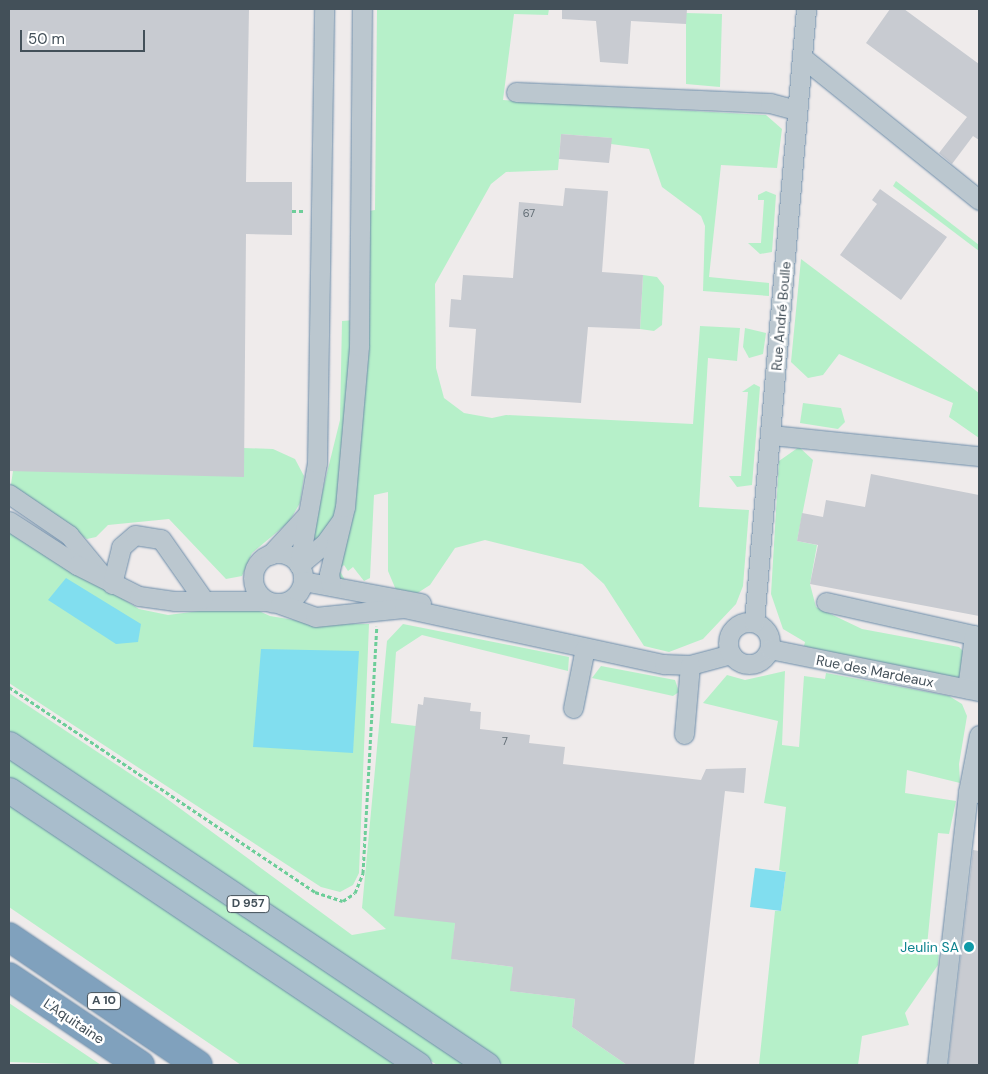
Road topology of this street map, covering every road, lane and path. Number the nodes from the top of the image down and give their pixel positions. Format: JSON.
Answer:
{"nodes":[{"id":1,"x":324,"y":9,"type":"edge"},
{"id":2,"x":362,"y":9,"type":"edge"},
{"id":3,"x":806,"y":9,"type":"edge"},
{"id":4,"x":802,"y":57,"type":"junction"},
{"id":5,"x":516,"y":92,"type":"dead end"},
{"id":6,"x":797,"y":110,"type":"junction"},
{"id":7,"x":979,"y":200,"type":"edge"},
{"id":8,"x":292,"y":211,"type":"dead end"},
{"id":9,"x":309,"y":211,"type":"dead end"},
{"id":10,"x":771,"y":435,"type":"junction"},
{"id":11,"x":979,"y":456,"type":"edge"},
{"id":12,"x":9,"y":494,"type":"edge"},
{"id":13,"x":345,"y":507,"type":"junction"},
{"id":14,"x":306,"y":516,"type":"junction"},
{"id":15,"x":9,"y":521,"type":"edge"},
{"id":16,"x":270,"y":554,"type":"junction"},
{"id":17,"x":301,"y":580,"type":"junction"},
{"id":18,"x":253,"y":581,"type":"junction"},
{"id":19,"x":112,"y":584,"type":"junction"},
{"id":20,"x":332,"y":585,"type":"junction"},
{"id":21,"x":203,"y":599,"type":"junction"},
{"id":22,"x":273,"y":602,"type":"junction"},
{"id":23,"x":826,"y":602,"type":"dead end"},
{"id":24,"x":378,"y":612,"type":"junction"},
{"id":25,"x":329,"y":615,"type":"junction"},
{"id":26,"x":452,"y":616,"type":"junction"},
{"id":27,"x":754,"y":622,"type":"junction"},
{"id":28,"x":585,"y":648,"type":"junction"},
{"id":29,"x":770,"y":649,"type":"junction"},
{"id":30,"x":731,"y":654,"type":"junction"},
{"id":31,"x":690,"y":665,"type":"junction"},
{"id":32,"x":9,"y":688,"type":"edge"},
{"id":33,"x":973,"y":690,"type":"edge"},
{"id":34,"x":573,"y":708,"type":"dead end"},
{"id":35,"x":684,"y":734,"type":"dead end"},
{"id":36,"x":979,"y":735,"type":"edge"},
{"id":37,"x":9,"y":744,"type":"edge"},
{"id":38,"x":9,"y":790,"type":"edge"},
{"id":39,"x":974,"y":792,"type":"edge"},
{"id":40,"x":9,"y":937,"type":"edge"},
{"id":41,"x":9,"y":977,"type":"edge"},
{"id":42,"x":140,"y":1065,"type":"edge"},
{"id":43,"x":198,"y":1065,"type":"edge"},
{"id":44,"x":418,"y":1065,"type":"edge"},
{"id":45,"x":487,"y":1065,"type":"edge"},
{"id":46,"x":937,"y":1065,"type":"edge"}],
"edges":[{"from":1,"to":14,"type":"street"},
{"from":2,"to":13,"type":"street"},
{"from":3,"to":4,"type":"street","name":"Rue André Boulle"},
{"from":4,"to":6,"type":"street","name":"Rue André Boulle"},
{"from":4,"to":7,"type":"street"},
{"from":5,"to":6,"type":"street"},
{"from":6,"to":10,"type":"street","name":"Rue André Boulle"},
{"from":8,"to":9,"type":"path"},
{"from":10,"to":11,"type":"street"},
{"from":10,"to":27,"type":"street","name":"Rue André Boulle"},
{"from":12,"to":19,"type":"street"},
{"from":13,"to":17,"type":"street"},
{"from":13,"to":20,"type":"street"},
{"from":14,"to":16,"type":"street"},
{"from":14,"to":17,"type":"street"},
{"from":15,"to":19,"type":"street"},
{"from":16,"to":17,"type":"street"},
{"from":16,"to":18,"type":"street"},
{"from":17,"to":20,"type":"street"},
{"from":17,"to":22,"type":"street"},
{"from":17,"to":25,"type":"street"},
{"from":18,"to":21,"type":"street"},
{"from":18,"to":22,"type":"street"},
{"from":19,"to":21,"type":"street"},
{"from":19,"to":21,"type":"street"},
{"from":20,"to":26,"type":"street"},
{"from":21,"to":22,"type":"street"},
{"from":22,"to":25,"type":"street"},
{"from":23,"to":33,"type":"street"},
{"from":24,"to":25,"type":"street"},
{"from":24,"to":26,"type":"street"},
{"from":24,"to":32,"type":"path"},
{"from":26,"to":28,"type":"street"},
{"from":27,"to":29,"type":"street"},
{"from":27,"to":30,"type":"street"},
{"from":28,"to":31,"type":"street"},
{"from":28,"to":34,"type":"street"},
{"from":29,"to":30,"type":"street"},
{"from":29,"to":33,"type":"street","name":"Rue des Mardeaux"},
{"from":30,"to":31,"type":"street"},
{"from":31,"to":35,"type":"street"},
{"from":36,"to":39,"type":"street"},
{"from":37,"to":45,"type":"main road","number":"D 957"},
{"from":38,"to":44,"type":"main road","number":"D 957"},
{"from":39,"to":46,"type":"street"},
{"from":40,"to":43,"type":"highway","number":"A 10"},
{"from":41,"to":42,"type":"highway","name":"L'Aquitaine","number":"A 10"}]}
